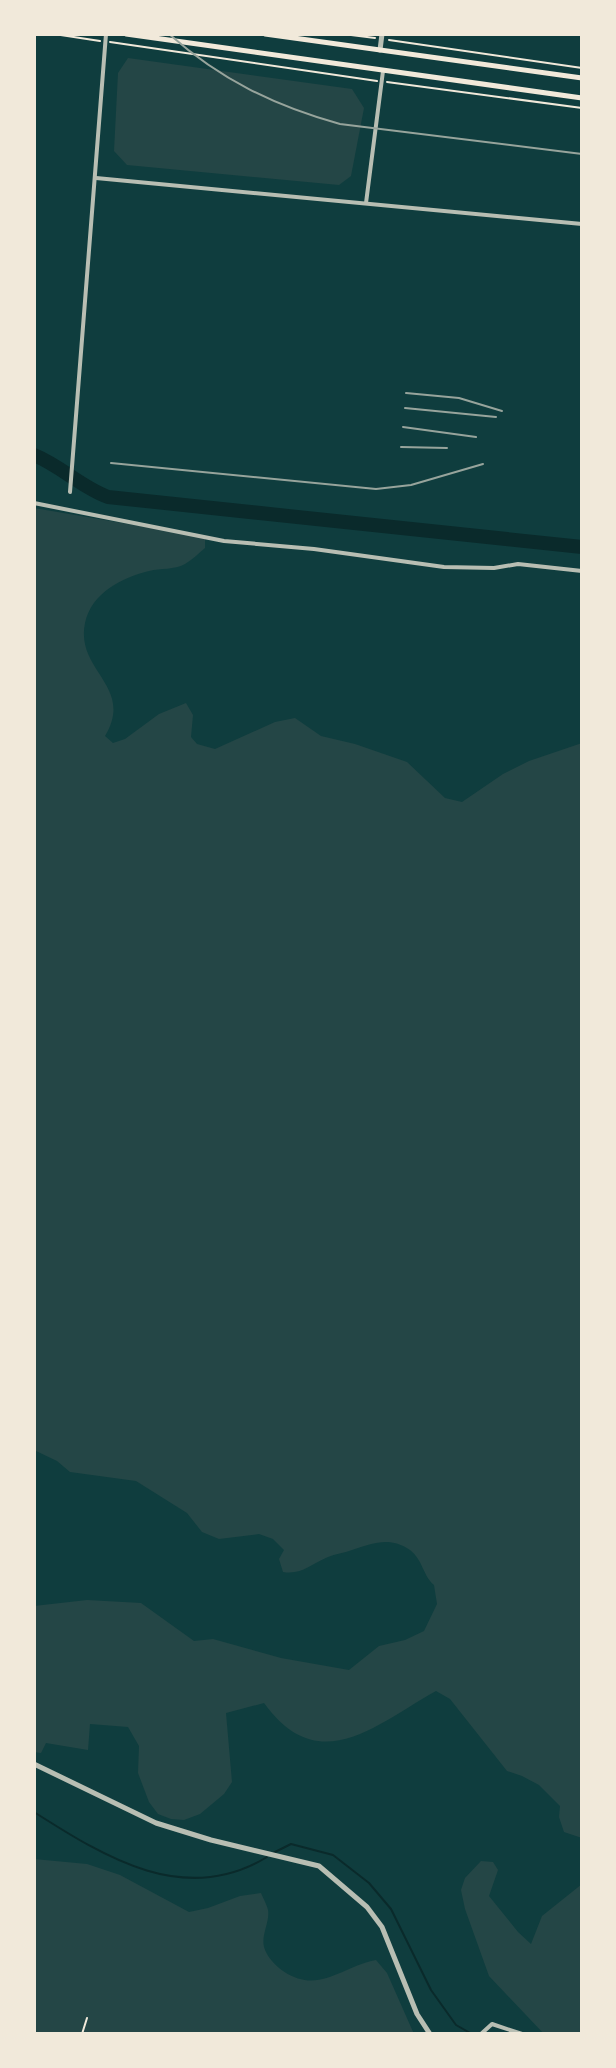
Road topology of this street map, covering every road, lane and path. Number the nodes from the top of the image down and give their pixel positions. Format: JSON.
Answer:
{"nodes":[{"id":1,"x":54,"y":34,"type":"edge"},
{"id":2,"x":106,"y":34,"type":"edge"},
{"id":3,"x":126,"y":34,"type":"edge"},
{"id":4,"x":265,"y":34,"type":"edge"},
{"id":5,"x":343,"y":34,"type":"edge"},
{"id":6,"x":382,"y":36,"type":"edge"},
{"id":7,"x":105,"y":41,"type":"junction"},
{"id":8,"x":380,"y":50,"type":"junction"},
{"id":9,"x":582,"y":68,"type":"edge"},
{"id":10,"x":383,"y":70,"type":"junction"},
{"id":11,"x":582,"y":78,"type":"edge"},
{"id":12,"x":382,"y":82,"type":"junction"},
{"id":13,"x":582,"y":98,"type":"edge"},
{"id":14,"x":582,"y":108,"type":"edge"},
{"id":15,"x":96,"y":178,"type":"junction"},
{"id":16,"x":366,"y":203,"type":"junction"},
{"id":17,"x":582,"y":224,"type":"edge"},
{"id":18,"x":70,"y":492,"type":"dead end"},
{"id":19,"x":34,"y":503,"type":"edge"},
{"id":20,"x":582,"y":571,"type":"edge"},
{"id":21,"x":34,"y":1764,"type":"edge"},
{"id":22,"x":87,"y":2018,"type":"dead end"},
{"id":23,"x":82,"y":2034,"type":"edge"},
{"id":24,"x":430,"y":2034,"type":"edge"},
{"id":25,"x":482,"y":2034,"type":"edge"},
{"id":26,"x":522,"y":2034,"type":"edge"}],
"edges":[{"from":1,"to":7,"type":"path"},
{"from":2,"to":7,"type":"street"},
{"from":3,"to":10,"type":"main road"},
{"from":4,"to":8,"type":"main road"},
{"from":5,"to":6,"type":"path"},
{"from":6,"to":8,"type":"street"},
{"from":6,"to":9,"type":"path"},
{"from":7,"to":12,"type":"path"},
{"from":7,"to":15,"type":"street"},
{"from":8,"to":11,"type":"main road"},
{"from":10,"to":12,"type":"street"},
{"from":10,"to":13,"type":"main road"},
{"from":12,"to":14,"type":"path"},
{"from":12,"to":16,"type":"street"},
{"from":15,"to":16,"type":"street"},
{"from":15,"to":18,"type":"street"},
{"from":16,"to":17,"type":"street"},
{"from":19,"to":20,"type":"street"},
{"from":21,"to":24,"type":"street"},
{"from":22,"to":23,"type":"path"},
{"from":25,"to":26,"type":"street"}]}
